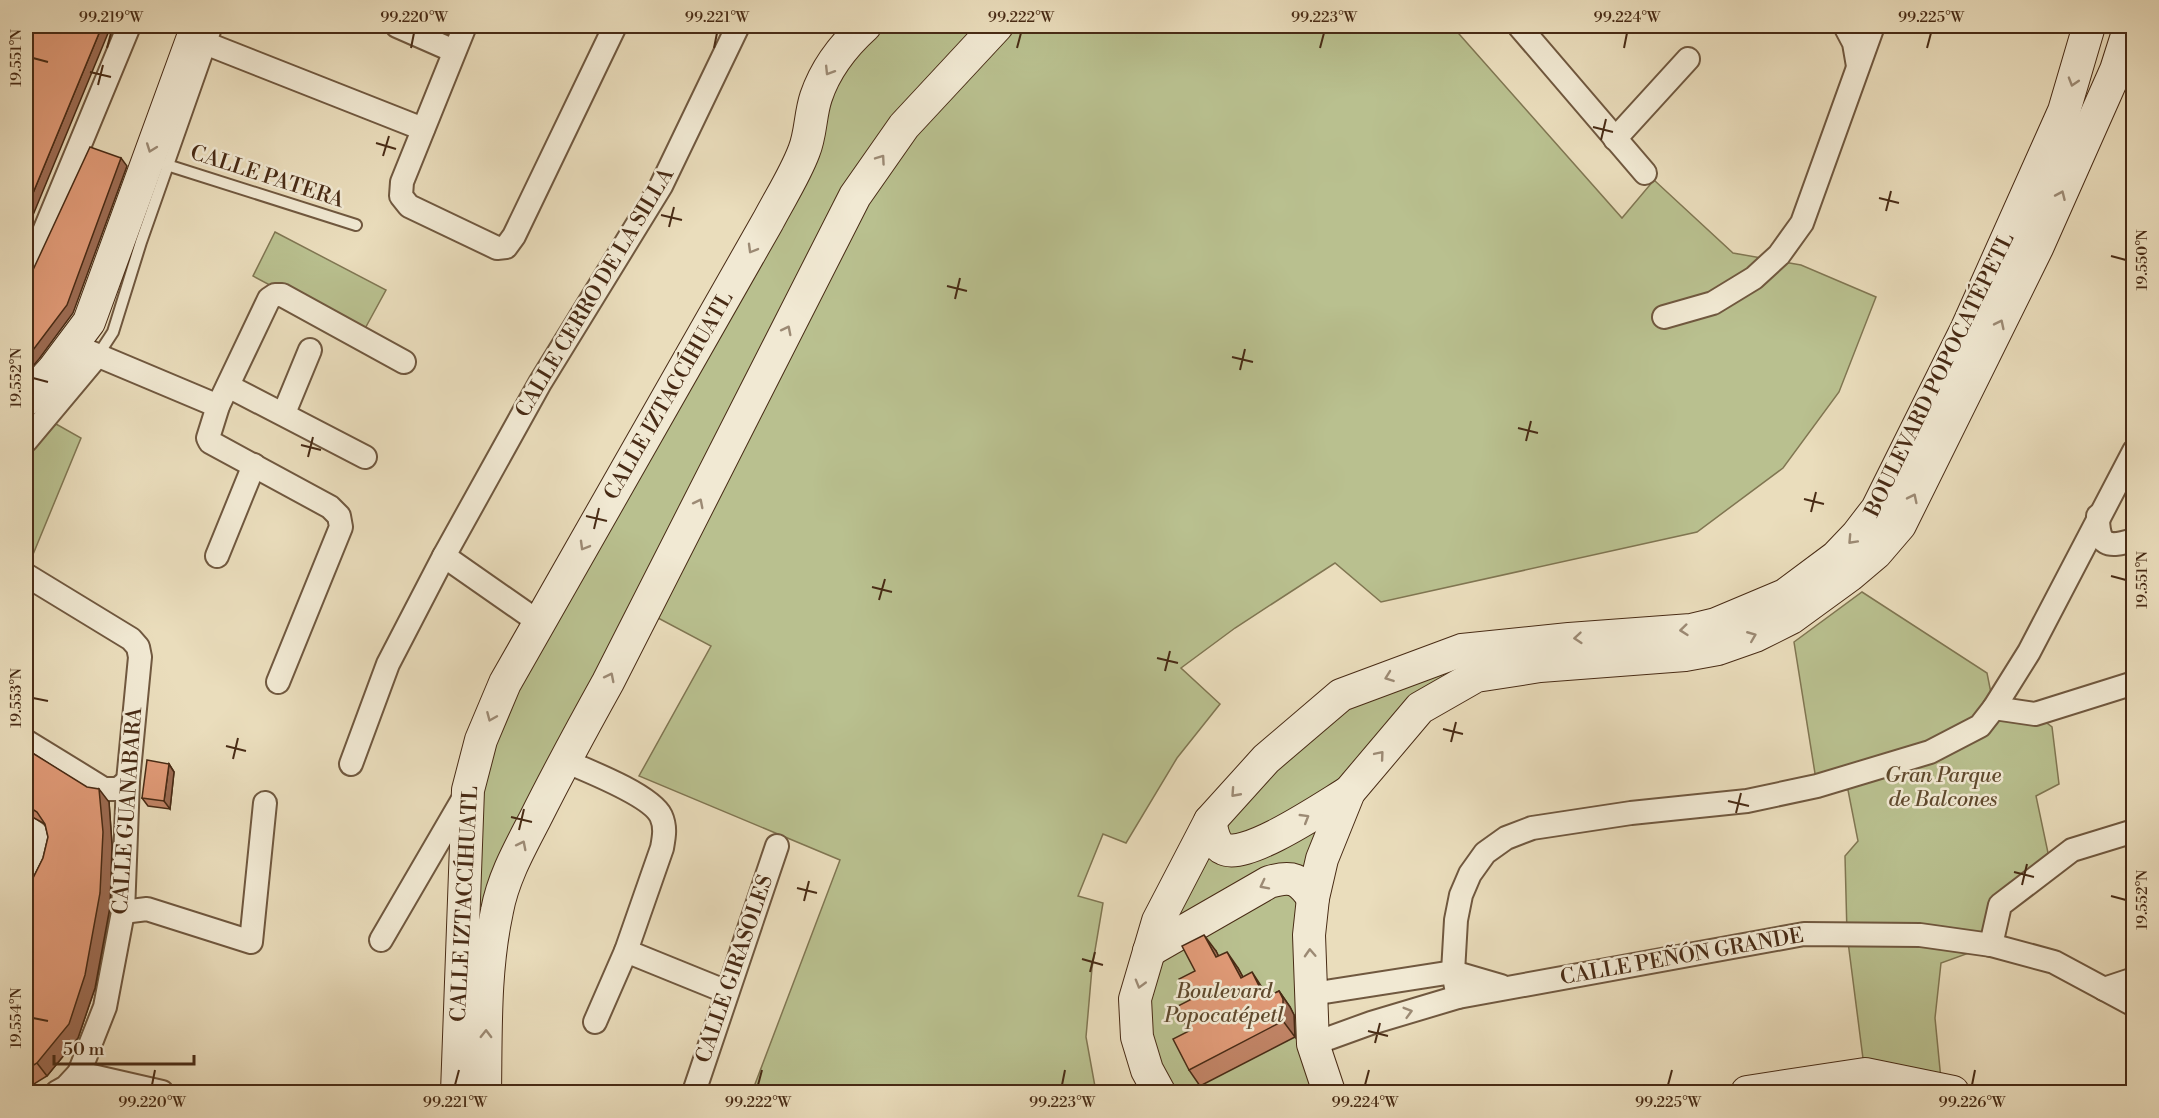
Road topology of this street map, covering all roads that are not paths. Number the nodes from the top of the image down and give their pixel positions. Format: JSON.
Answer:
{"nodes":[{"id":1,"x":129,"y":26,"type":"edge"},
{"id":2,"x":397,"y":26,"type":"edge"},
{"id":3,"x":465,"y":26,"type":"edge"},
{"id":4,"x":615,"y":26,"type":"edge"},
{"id":5,"x":738,"y":26,"type":"edge"},
{"id":6,"x":865,"y":26,"type":"edge"},
{"id":7,"x":997,"y":26,"type":"edge"},
{"id":8,"x":1519,"y":26,"type":"edge"},
{"id":9,"x":1845,"y":26,"type":"edge"},
{"id":10,"x":1873,"y":26,"type":"edge"},
{"id":11,"x":2089,"y":26,"type":"edge"},
{"id":12,"x":2130,"y":26,"type":"edge"},
{"id":13,"x":204,"y":33,"type":"edge"},
{"id":14,"x":454,"y":51,"type":"junction"},
{"id":15,"x":1688,"y":59,"type":"dead end"},
{"id":16,"x":1858,"y":66,"type":"junction"},
{"id":17,"x":423,"y":129,"type":"junction"},
{"id":18,"x":1615,"y":139,"type":"junction"},
{"id":19,"x":167,"y":165,"type":"junction"},
{"id":20,"x":1645,"y":173,"type":"dead end"},
{"id":21,"x":356,"y":225,"type":"dead end"},
{"id":22,"x":26,"y":275,"type":"edge"},
{"id":23,"x":1664,"y":317,"type":"dead end"},
{"id":24,"x":86,"y":350,"type":"junction"},
{"id":25,"x":310,"y":350,"type":"dead end"},
{"id":26,"x":404,"y":362,"type":"dead end"},
{"id":27,"x":223,"y":396,"type":"junction"},
{"id":28,"x":26,"y":400,"type":"edge"},
{"id":29,"x":284,"y":413,"type":"junction"},
{"id":30,"x":26,"y":441,"type":"edge"},
{"id":31,"x":2133,"y":451,"type":"edge"},
{"id":32,"x":365,"y":457,"type":"dead end"},
{"id":33,"x":254,"y":465,"type":"junction"},
{"id":34,"x":2098,"y":516,"type":"junction"},
{"id":35,"x":2133,"y":540,"type":"edge"},
{"id":36,"x":217,"y":556,"type":"dead end"},
{"id":37,"x":444,"y":556,"type":"junction"},
{"id":38,"x":26,"y":575,"type":"edge"},
{"id":39,"x":540,"y":623,"type":"junction"},
{"id":40,"x":278,"y":682,"type":"dead end"},
{"id":41,"x":2133,"y":683,"type":"edge"},
{"id":42,"x":1994,"y":708,"type":"junction"},
{"id":43,"x":26,"y":741,"type":"edge"},
{"id":44,"x":565,"y":761,"type":"junction"},
{"id":45,"x":351,"y":764,"type":"dead end"},
{"id":46,"x":128,"y":781,"type":"junction"},
{"id":47,"x":468,"y":790,"type":"junction"},
{"id":48,"x":1349,"y":792,"type":"junction"},
{"id":49,"x":265,"y":803,"type":"dead end"},
{"id":50,"x":1210,"y":821,"type":"junction"},
{"id":51,"x":26,"y":827,"type":"edge"},
{"id":52,"x":2133,"y":831,"type":"edge"},
{"id":53,"x":777,"y":846,"type":"dead end"},
{"id":54,"x":26,"y":895,"type":"edge"},
{"id":55,"x":1313,"y":898,"type":"junction"},
{"id":56,"x":123,"y":912,"type":"junction"},
{"id":57,"x":381,"y":940,"type":"dead end"},
{"id":58,"x":1991,"y":945,"type":"junction"},
{"id":59,"x":626,"y":951,"type":"junction"},
{"id":60,"x":1149,"y":951,"type":"junction"},
{"id":61,"x":1453,"y":972,"type":"junction"},
{"id":62,"x":2133,"y":979,"type":"edge"},
{"id":63,"x":1506,"y":987,"type":"junction"},
{"id":64,"x":2104,"y":989,"type":"junction"},
{"id":65,"x":727,"y":992,"type":"junction"},
{"id":66,"x":1312,"y":994,"type":"junction"},
{"id":67,"x":1458,"y":997,"type":"junction"},
{"id":68,"x":2133,"y":1005,"type":"edge"},
{"id":69,"x":596,"y":1022,"type":"dead end"},
{"id":70,"x":1313,"y":1044,"type":"junction"},
{"id":71,"x":69,"y":1086,"type":"edge"},
{"id":72,"x":1914,"y":1088,"type":"edge"},
{"id":73,"x":162,"y":1092,"type":"edge"},
{"id":74,"x":457,"y":1092,"type":"edge"},
{"id":75,"x":485,"y":1092,"type":"edge"},
{"id":76,"x":694,"y":1092,"type":"edge"},
{"id":77,"x":1159,"y":1092,"type":"edge"},
{"id":78,"x":1328,"y":1092,"type":"edge"},
{"id":79,"x":1747,"y":1092,"type":"edge"},
{"id":80,"x":1953,"y":1092,"type":"edge"}],
"edges":[{"from":1,"to":22,"type":"street"},
{"from":2,"to":14,"type":"street"},
{"from":3,"to":14,"type":"street"},
{"from":4,"to":17,"type":"street"},
{"from":5,"to":37,"type":"street","name":"CALLE CERRO DE LA SILLA"},
{"from":6,"to":39,"type":"street","name":"CALLE IZTACCÍHUATL","one_way":true},
{"from":44,"to":7,"type":"street","one_way":true},
{"from":8,"to":18,"type":"street"},
{"from":9,"to":16,"type":"street"},
{"from":10,"to":16,"type":"street"},
{"from":11,"to":50,"type":"street","name":"BOULEVARD POPOCATÉPETL","one_way":true},
{"from":48,"to":12,"type":"street","name":"BOULEVARD POPOCATÉPETL","one_way":true},
{"from":13,"to":17,"type":"street"},
{"from":13,"to":19,"type":"lane"},
{"from":13,"to":24,"type":"street","one_way":true},
{"from":14,"to":17,"type":"street"},
{"from":15,"to":18,"type":"street"},
{"from":16,"to":23,"type":"street"},
{"from":18,"to":20,"type":"street"},
{"from":19,"to":21,"type":"lane","name":"CALLE PATERA"},
{"from":19,"to":24,"type":"lane"},
{"from":24,"to":27,"type":"street"},
{"from":24,"to":28,"type":"street"},
{"from":24,"to":30,"type":"street"},
{"from":25,"to":29,"type":"street"},
{"from":26,"to":27,"type":"street"},
{"from":27,"to":29,"type":"street"},
{"from":27,"to":33,"type":"street"},
{"from":29,"to":32,"type":"street"},
{"from":31,"to":34,"type":"street"},
{"from":33,"to":36,"type":"street"},
{"from":33,"to":40,"type":"street"},
{"from":34,"to":35,"type":"street"},
{"from":34,"to":42,"type":"street"},
{"from":37,"to":39,"type":"street"},
{"from":37,"to":45,"type":"street","name":"CALLE CERRO DE LA SILLA"},
{"from":38,"to":46,"type":"street","name":"CALLE GUANABARA"},
{"from":39,"to":47,"type":"street","name":"CALLE IZTACCÍHUATL","one_way":true},
{"from":41,"to":42,"type":"street"},
{"from":42,"to":61,"type":"street"},
{"from":43,"to":46,"type":"street"},
{"from":44,"to":59,"type":"street"},
{"from":75,"to":44,"type":"street","one_way":true},
{"from":46,"to":56,"type":"street","name":"CALLE GUANABARA"},
{"from":47,"to":57,"type":"street"},
{"from":47,"to":74,"type":"street","name":"CALLE IZTACCÍHUATL"},
{"from":50,"to":48,"type":"street","one_way":true},
{"from":48,"to":55,"type":"street","name":"BOULEVARD POPOCATÉPETL"},
{"from":49,"to":56,"type":"street"},
{"from":50,"to":60,"type":"street","name":"BOULEVARD POPOCATÉPETL"},
{"from":51,"to":54,"type":"street"},
{"from":52,"to":58,"type":"street"},
{"from":53,"to":65,"type":"street","name":"CALLE GIRASOLES"},
{"from":55,"to":60,"type":"street","one_way":true},
{"from":66,"to":55,"type":"street","name":"BOULEVARD POPOCATÉPETL","one_way":true},
{"from":56,"to":71,"type":"street","name":"CALLE GUANABARA"},
{"from":58,"to":63,"type":"street","name":"CALLE PEÑÓN GRANDE"},
{"from":58,"to":64,"type":"street","name":"CALLE PEÑÓN GRANDE"},
{"from":59,"to":65,"type":"street"},
{"from":59,"to":69,"type":"street"},
{"from":60,"to":77,"type":"street","name":"BOULEVARD POPOCATÉPETL","one_way":true},
{"from":61,"to":63,"type":"street","name":"CALLE PEÑÓN GRANDE"},
{"from":61,"to":66,"type":"street","name":"CALLE PEÑÓN GRANDE"},
{"from":61,"to":67,"type":"street"},
{"from":62,"to":64,"type":"street"},
{"from":63,"to":67,"type":"street","name":"CALLE PEÑÓN GRANDE"},
{"from":64,"to":68,"type":"street","name":"CALLE PEÑÓN GRANDE"},
{"from":65,"to":76,"type":"street","name":"CALLE GIRASOLES"},
{"from":66,"to":70,"type":"street","name":"BOULEVARD POPOCATÉPETL"},
{"from":70,"to":67,"type":"street","name":"CALLE PEÑÓN GRANDE","one_way":true},
{"from":70,"to":78,"type":"street","name":"BOULEVARD POPOCATÉPETL"},
{"from":71,"to":73,"type":"street"},
{"from":72,"to":79,"type":"street"},
{"from":72,"to":80,"type":"street"}]}
